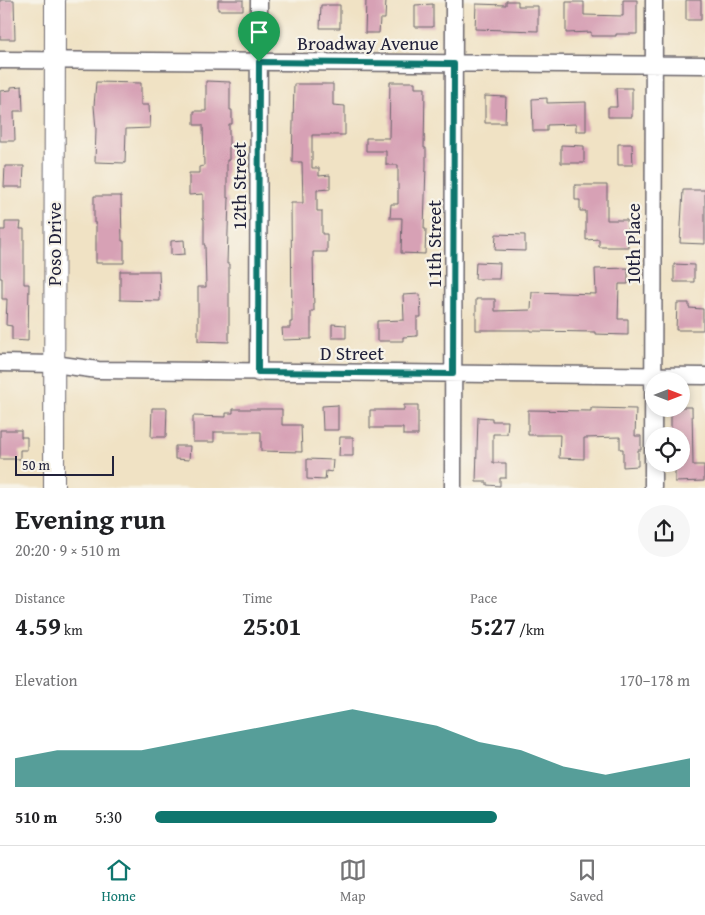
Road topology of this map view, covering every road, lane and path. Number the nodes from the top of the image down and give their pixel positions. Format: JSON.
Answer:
{"nodes":[{"id":1,"x":55,"y":0,"type":"edge"},
{"id":2,"x":259,"y":0,"type":"edge"},
{"id":3,"x":454,"y":0,"type":"edge"},
{"id":4,"x":654,"y":0,"type":"edge"},
{"id":5,"x":0,"y":60,"type":"edge"},
{"id":6,"x":55,"y":61,"type":"junction"},
{"id":7,"x":259,"y":62,"type":"junction"},
{"id":8,"x":454,"y":64,"type":"junction"},
{"id":9,"x":654,"y":65,"type":"junction"},
{"id":10,"x":705,"y":65,"type":"edge"},
{"id":11,"x":0,"y":363,"type":"edge"},
{"id":12,"x":54,"y":364,"type":"junction"},
{"id":13,"x":258,"y":372,"type":"junction"},
{"id":14,"x":653,"y":372,"type":"edge"},
{"id":15,"x":453,"y":374,"type":"junction"},
{"id":16,"x":645,"y":375,"type":"edge"},
{"id":17,"x":690,"y":376,"type":"edge"},
{"id":18,"x":705,"y":376,"type":"edge"},
{"id":19,"x":653,"y":418,"type":"edge"},
{"id":20,"x":54,"y":488,"type":"edge"},
{"id":21,"x":453,"y":488,"type":"edge"},
{"id":22,"x":653,"y":488,"type":"edge"}],
"edges":[{"from":1,"to":6,"type":"main road","name":"Poso Drive"},
{"from":2,"to":7,"type":"street","name":"12th Street"},
{"from":3,"to":8,"type":"street","name":"11th Street"},
{"from":4,"to":9,"type":"street","name":"10th Place"},
{"from":5,"to":6,"type":"street","name":"Broadway Avenue"},
{"from":6,"to":7,"type":"street","name":"Broadway Avenue"},
{"from":6,"to":12,"type":"main road","name":"Poso Drive"},
{"from":7,"to":8,"type":"street","name":"Broadway Avenue"},
{"from":7,"to":13,"type":"street","name":"12th Street"},
{"from":8,"to":9,"type":"street","name":"Broadway Avenue"},
{"from":8,"to":15,"type":"street","name":"11th Street"},
{"from":9,"to":10,"type":"street","name":"Broadway Avenue"},
{"from":9,"to":14,"type":"street","name":"10th Place"},
{"from":11,"to":12,"type":"street","name":"D Street"},
{"from":12,"to":13,"type":"street","name":"D Street"},
{"from":12,"to":20,"type":"main road","name":"Poso Drive"},
{"from":13,"to":15,"type":"street","name":"D Street"},
{"from":15,"to":16,"type":"street","name":"D Street"},
{"from":15,"to":21,"type":"street","name":"11th Street"},
{"from":17,"to":18,"type":"street","name":"D Street"},
{"from":19,"to":22,"type":"street","name":"10th Place"}]}
